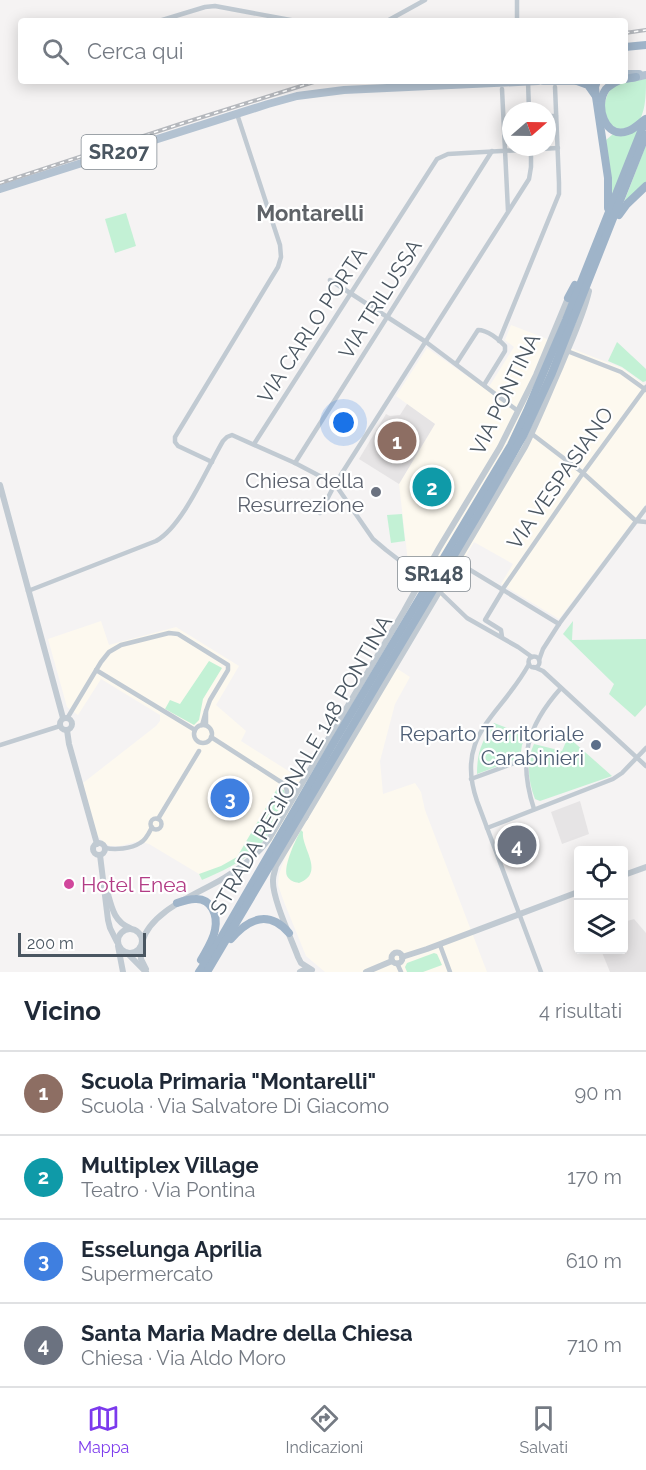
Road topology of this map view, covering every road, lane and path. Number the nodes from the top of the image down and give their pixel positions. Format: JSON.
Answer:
{"nodes":[{"id":1,"x":425,"y":0,"type":"edge"},
{"id":2,"x":517,"y":0,"type":"edge"},
{"id":3,"x":169,"y":18,"type":"edge"},
{"id":4,"x":280,"y":18,"type":"edge"},
{"id":5,"x":392,"y":18,"type":"edge"},
{"id":6,"x":517,"y":18,"type":"dead end"},
{"id":7,"x":646,"y":45,"type":"edge"},
{"id":8,"x":628,"y":47,"type":"edge"},
{"id":9,"x":646,"y":75,"type":"edge"},
{"id":10,"x":628,"y":76,"type":"edge"},
{"id":11,"x":467,"y":84,"type":"edge"},
{"id":12,"x":528,"y":84,"type":"edge"},
{"id":13,"x":585,"y":84,"type":"edge"},
{"id":14,"x":596,"y":84,"type":"edge"},
{"id":15,"x":614,"y":84,"type":"edge"},
{"id":16,"x":555,"y":87,"type":"dead end"},
{"id":17,"x":502,"y":89,"type":"dead end"},
{"id":18,"x":596,"y":97,"type":"junction"},
{"id":19,"x":503,"y":102,"type":"edge"},
{"id":20,"x":529,"y":102,"type":"edge"},
{"id":21,"x":556,"y":102,"type":"edge"},
{"id":22,"x":237,"y":114,"type":"junction"},
{"id":23,"x":556,"y":116,"type":"edge"},
{"id":24,"x":646,"y":118,"type":"edge"},
{"id":25,"x":612,"y":130,"type":"junction"},
{"id":26,"x":646,"y":135,"type":"edge"},
{"id":27,"x":603,"y":140,"type":"junction"},
{"id":28,"x":558,"y":148,"type":"joint"},
{"id":29,"x":492,"y":151,"type":"junction"},
{"id":30,"x":502,"y":151,"type":"edge"},
{"id":31,"x":505,"y":156,"type":"edge"},
{"id":32,"x":531,"y":156,"type":"edge"},
{"id":33,"x":646,"y":186,"type":"edge"},
{"id":34,"x":0,"y":189,"type":"edge"},
{"id":35,"x":508,"y":211,"type":"junction"},
{"id":36,"x":608,"y":226,"type":"junction"},
{"id":37,"x":589,"y":270,"type":"junction"},
{"id":38,"x":330,"y":280,"type":"dead end"},
{"id":39,"x":589,"y":291,"type":"joint"},
{"id":40,"x":352,"y":294,"type":"junction"},
{"id":41,"x":568,"y":298,"type":"joint"},
{"id":42,"x":388,"y":317,"type":"junction"},
{"id":43,"x":499,"y":340,"type":"junction"},
{"id":44,"x":426,"y":342,"type":"junction"},
{"id":45,"x":567,"y":351,"type":"junction"},
{"id":46,"x":456,"y":364,"type":"junction"},
{"id":47,"x":484,"y":386,"type":"junction"},
{"id":48,"x":645,"y":389,"type":"edge"},
{"id":49,"x":518,"y":411,"type":"junction"},
{"id":50,"x":532,"y":434,"type":"junction"},
{"id":51,"x":254,"y":444,"type":"junction"},
{"id":52,"x":212,"y":462,"type":"junction"},
{"id":53,"x":295,"y":463,"type":"junction"},
{"id":54,"x":583,"y":472,"type":"junction"},
{"id":55,"x":335,"y":484,"type":"junction"},
{"id":56,"x":0,"y":488,"type":"edge"},
{"id":57,"x":646,"y":508,"type":"edge"},
{"id":58,"x":320,"y":513,"type":"dead end"},
{"id":59,"x":636,"y":521,"type":"junction"},
{"id":60,"x":646,"y":522,"type":"edge"},
{"id":61,"x":457,"y":562,"type":"junction"},
{"id":62,"x":503,"y":590,"type":"junction"},
{"id":63,"x":28,"y":591,"type":"junction"},
{"id":64,"x":559,"y":624,"type":"junction"},
{"id":65,"x":502,"y":637,"type":"junction"},
{"id":66,"x":518,"y":647,"type":"junction"},
{"id":67,"x":543,"y":648,"type":"junction"},
{"id":68,"x":532,"y":656,"type":"junction"},
{"id":69,"x":539,"y":661,"type":"junction"},
{"id":70,"x":531,"y":665,"type":"junction"},
{"id":71,"x":96,"y":670,"type":"junction"},
{"id":72,"x":543,"y":671,"type":"junction"},
{"id":73,"x":561,"y":688,"type":"junction"},
{"id":74,"x":66,"y":718,"type":"junction"},
{"id":75,"x":204,"y":725,"type":"junction"},
{"id":76,"x":60,"y":726,"type":"junction"},
{"id":77,"x":67,"y":730,"type":"junction"},
{"id":78,"x":195,"y":730,"type":"junction"},
{"id":79,"x":211,"y":737,"type":"junction"},
{"id":80,"x":201,"y":742,"type":"junction"},
{"id":81,"x":334,"y":742,"type":"junction"},
{"id":82,"x":0,"y":745,"type":"edge"},
{"id":83,"x":646,"y":748,"type":"edge"},
{"id":84,"x":637,"y":758,"type":"junction"},
{"id":85,"x":525,"y":759,"type":"junction"},
{"id":86,"x":313,"y":765,"type":"junction"},
{"id":87,"x":646,"y":766,"type":"edge"},
{"id":88,"x":471,"y":779,"type":"junction"},
{"id":89,"x":302,"y":783,"type":"junction"},
{"id":90,"x":284,"y":784,"type":"junction"},
{"id":91,"x":313,"y":792,"type":"junction"},
{"id":92,"x":534,"y":809,"type":"junction"},
{"id":93,"x":307,"y":814,"type":"junction"},
{"id":94,"x":282,"y":817,"type":"junction"},
{"id":95,"x":487,"y":828,"type":"junction"},
{"id":96,"x":97,"y":844,"type":"junction"},
{"id":97,"x":105,"y":848,"type":"junction"},
{"id":98,"x":100,"y":855,"type":"junction"},
{"id":99,"x":646,"y":867,"type":"edge"},
{"id":100,"x":102,"y":872,"type":"junction"},
{"id":101,"x":628,"y":874,"type":"edge"},
{"id":102,"x":574,"y":894,"type":"edge"},
{"id":103,"x":177,"y":903,"type":"junction"},
{"id":104,"x":520,"y":914,"type":"junction"},
{"id":105,"x":150,"y":926,"type":"junction"},
{"id":106,"x":132,"y":929,"type":"junction"},
{"id":107,"x":289,"y":933,"type":"junction"},
{"id":108,"x":118,"y":944,"type":"junction"},
{"id":109,"x":141,"y":945,"type":"junction"},
{"id":110,"x":440,"y":945,"type":"junction"},
{"id":111,"x":127,"y":953,"type":"junction"},
{"id":112,"x":298,"y":957,"type":"junction"},
{"id":113,"x":214,"y":961,"type":"junction"},
{"id":114,"x":398,"y":961,"type":"junction"},
{"id":115,"x":313,"y":971,"type":"edge"},
{"id":116,"x":401,"y":971,"type":"edge"},
{"id":117,"x":123,"y":972,"type":"edge"},
{"id":118,"x":147,"y":972,"type":"edge"},
{"id":119,"x":198,"y":972,"type":"edge"},
{"id":120,"x":207,"y":972,"type":"edge"},
{"id":121,"x":299,"y":972,"type":"edge"},
{"id":122,"x":366,"y":972,"type":"edge"},
{"id":123,"x":450,"y":972,"type":"edge"},
{"id":124,"x":541,"y":972,"type":"edge"}],
"edges":[{"from":1,"to":5,"type":"street"},
{"from":2,"to":6,"type":"street"},
{"from":3,"to":4,"type":"street"},
{"from":7,"to":8,"type":"highway"},
{"from":9,"to":10,"type":"main road"},
{"from":11,"to":22,"type":"main road","number":"SR207"},
{"from":12,"to":20,"type":"street"},
{"from":13,"to":18,"type":"highway"},
{"from":14,"to":18,"type":"highway"},
{"from":15,"to":25,"type":"highway"},
{"from":16,"to":21,"type":"street"},
{"from":17,"to":19,"type":"street"},
{"from":18,"to":27,"type":"highway"},
{"from":22,"to":34,"type":"main road","number":"SR207"},
{"from":22,"to":52,"type":"street"},
{"from":23,"to":28,"type":"street"},
{"from":24,"to":25,"type":"highway"},
{"from":24,"to":36,"type":"highway","name":"STRADA REGIONALE 148 PONTINA","number":"SR148"},
{"from":25,"to":27,"type":"highway"},
{"from":26,"to":36,"type":"highway","name":"STRADA REGIONALE 148 PONTINA","number":"SR148"},
{"from":27,"to":36,"type":"highway"},
{"from":28,"to":43,"type":"street"},
{"from":29,"to":30,"type":"street","name":"VIA CARLO PORTA"},
{"from":29,"to":40,"type":"street","name":"VIA CARLO PORTA"},
{"from":29,"to":42,"type":"street","name":"VIA TRILUSSA"},
{"from":31,"to":35,"type":"street"},
{"from":32,"to":35,"type":"street"},
{"from":33,"to":36,"type":"highway"},
{"from":35,"to":44,"type":"street"},
{"from":36,"to":37,"type":"highway","name":"STRADA REGIONALE 148 PONTINA","number":"SR148"},
{"from":37,"to":39,"type":"highway"},
{"from":37,"to":41,"type":"highway"},
{"from":37,"to":81,"type":"highway","name":"STRADA REGIONALE 148 PONTINA","number":"SR148"},
{"from":37,"to":91,"type":"highway","name":"STRADA REGIONALE 148 PONTINA","number":"SR148"},
{"from":38,"to":40,"type":"street"},
{"from":39,"to":45,"type":"street","name":"VIA PONTINA"},
{"from":40,"to":42,"type":"street"},
{"from":40,"to":51,"type":"street","name":"VIA CARLO PORTA"},
{"from":41,"to":49,"type":"street","name":"VIA PONTINA"},
{"from":42,"to":44,"type":"street"},
{"from":42,"to":53,"type":"street","name":"VIA TRILUSSA"},
{"from":43,"to":46,"type":"street"},
{"from":43,"to":47,"type":"street"},
{"from":44,"to":46,"type":"street"},
{"from":44,"to":55,"type":"street"},
{"from":45,"to":48,"type":"street"},
{"from":45,"to":50,"type":"street","name":"VIA PONTINA"},
{"from":46,"to":47,"type":"street"},
{"from":47,"to":49,"type":"street"},
{"from":48,"to":54,"type":"street","name":"VIA VESPASIANO"},
{"from":49,"to":86,"type":"street","name":"VIA PONTINA"},
{"from":50,"to":54,"type":"street"},
{"from":50,"to":61,"type":"street","name":"VIA PONTINA"},
{"from":51,"to":52,"type":"street"},
{"from":51,"to":53,"type":"street"},
{"from":52,"to":63,"type":"street"},
{"from":53,"to":55,"type":"street"},
{"from":54,"to":59,"type":"street"},
{"from":54,"to":62,"type":"street","name":"VIA VESPASIANO"},
{"from":55,"to":58,"type":"street"},
{"from":55,"to":65,"type":"street"},
{"from":56,"to":63,"type":"street"},
{"from":57,"to":59,"type":"street"},
{"from":59,"to":60,"type":"street"},
{"from":59,"to":64,"type":"street"},
{"from":61,"to":62,"type":"street"},
{"from":61,"to":93,"type":"street","name":"VIA PONTINA"},
{"from":62,"to":64,"type":"street"},
{"from":62,"to":65,"type":"street","name":"VIA VESPASIANO"},
{"from":63,"to":74,"type":"street"},
{"from":64,"to":67,"type":"street"},
{"from":65,"to":66,"type":"street"},
{"from":66,"to":68,"type":"street"},
{"from":66,"to":70,"type":"street"},
{"from":67,"to":68,"type":"street"},
{"from":67,"to":69,"type":"street"},
{"from":68,"to":69,"type":"street"},
{"from":68,"to":70,"type":"street"},
{"from":69,"to":70,"type":"street"},
{"from":69,"to":72,"type":"street"},
{"from":70,"to":72,"type":"street"},
{"from":70,"to":88,"type":"street"},
{"from":71,"to":74,"type":"street"},
{"from":71,"to":75,"type":"street"},
{"from":71,"to":78,"type":"street"},
{"from":72,"to":73,"type":"street"},
{"from":73,"to":84,"type":"street"},
{"from":73,"to":85,"type":"street"},
{"from":74,"to":76,"type":"street"},
{"from":74,"to":77,"type":"street"},
{"from":75,"to":78,"type":"street"},
{"from":75,"to":79,"type":"street"},
{"from":76,"to":77,"type":"street"},
{"from":76,"to":82,"type":"street"},
{"from":77,"to":96,"type":"street"},
{"from":78,"to":80,"type":"street"},
{"from":79,"to":80,"type":"street"},
{"from":79,"to":90,"type":"street"},
{"from":80,"to":97,"type":"street"},
{"from":81,"to":86,"type":"highway"},
{"from":81,"to":119,"type":"highway","name":"STRADA REGIONALE 148 PONTINA","number":"SR148"},
{"from":83,"to":84,"type":"street"},
{"from":84,"to":87,"type":"street"},
{"from":84,"to":92,"type":"street"},
{"from":85,"to":88,"type":"street"},
{"from":85,"to":92,"type":"street"},
{"from":86,"to":89,"type":"street","name":"VIA PONTINA"},
{"from":88,"to":95,"type":"street"},
{"from":89,"to":90,"type":"street"},
{"from":89,"to":94,"type":"street","name":"VIA PONTINA"},
{"from":90,"to":94,"type":"street"},
{"from":91,"to":93,"type":"highway"},
{"from":91,"to":113,"type":"highway","name":"STRADA REGIONALE 148 PONTINA","number":"SR148"},
{"from":92,"to":95,"type":"street"},
{"from":93,"to":107,"type":"street","name":"VIA PONTINA"},
{"from":94,"to":103,"type":"street","name":"VIA PONTINA"},
{"from":95,"to":104,"type":"street"},
{"from":96,"to":97,"type":"street"},
{"from":96,"to":98,"type":"street"},
{"from":97,"to":98,"type":"street"},
{"from":98,"to":100,"type":"street"},
{"from":99,"to":101,"type":"street"},
{"from":100,"to":106,"type":"street"},
{"from":100,"to":108,"type":"street"},
{"from":102,"to":104,"type":"street"},
{"from":103,"to":105,"type":"street","name":"VIA PONTINA"},
{"from":103,"to":119,"type":"highway"},
{"from":104,"to":110,"type":"street"},
{"from":104,"to":124,"type":"street"},
{"from":105,"to":106,"type":"street","name":"VIA PONTINA"},
{"from":105,"to":109,"type":"street","name":"VIA PONTINA"},
{"from":106,"to":108,"type":"street"},
{"from":106,"to":109,"type":"street"},
{"from":107,"to":112,"type":"street","name":"VIA PONTINA"},
{"from":107,"to":113,"type":"highway"},
{"from":108,"to":111,"type":"street"},
{"from":108,"to":117,"type":"street"},
{"from":109,"to":111,"type":"street"},
{"from":109,"to":118,"type":"street"},
{"from":110,"to":114,"type":"street"},
{"from":110,"to":123,"type":"street"},
{"from":111,"to":118,"type":"street"},
{"from":112,"to":115,"type":"street"},
{"from":112,"to":121,"type":"street"},
{"from":113,"to":120,"type":"highway","name":"STRADA REGIONALE 148 PONTINA","number":"SR148"},
{"from":114,"to":116,"type":"street"},
{"from":114,"to":122,"type":"street"},
{"from":115,"to":121,"type":"street"}]}
